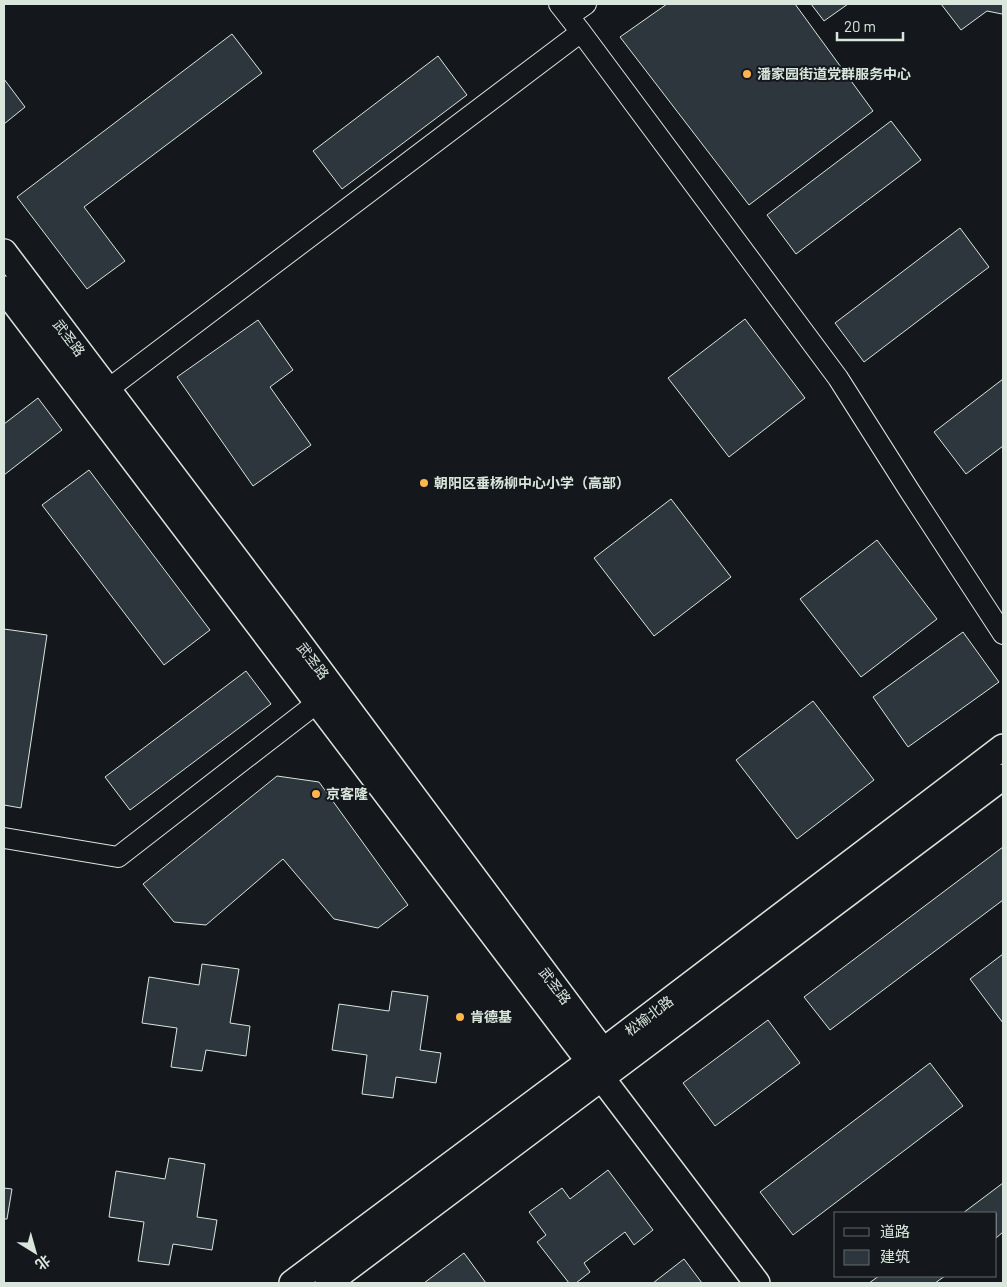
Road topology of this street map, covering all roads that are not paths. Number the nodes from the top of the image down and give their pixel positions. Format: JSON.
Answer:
{"nodes":[{"id":1,"x":586,"y":4,"type":"edge"},
{"id":2,"x":570,"y":17,"type":"edge"},
{"id":3,"x":4,"y":252,"type":"edge"},
{"id":4,"x":4,"y":289,"type":"edge"},
{"id":5,"x":107,"y":390,"type":"junction"},
{"id":6,"x":1003,"y":634,"type":"edge"},
{"id":7,"x":317,"y":703,"type":"junction"},
{"id":8,"x":1003,"y":746,"type":"edge"},
{"id":9,"x":1003,"y":777,"type":"edge"},
{"id":10,"x":4,"y":838,"type":"edge"},
{"id":11,"x":598,"y":1063,"type":"junction"},
{"id":12,"x":292,"y":1283,"type":"edge"},
{"id":13,"x":328,"y":1283,"type":"edge"},
{"id":14,"x":757,"y":1283,"type":"edge"}],
"edges":[{"from":1,"to":2,"type":"street"},
{"from":2,"to":5,"type":"street"},
{"from":2,"to":6,"type":"street"},
{"from":3,"to":5,"type":"street","name":"武圣路"},
{"from":4,"to":7,"type":"street","name":"武圣路"},
{"from":5,"to":11,"type":"street","name":"武圣路"},
{"from":7,"to":10,"type":"street"},
{"from":7,"to":11,"type":"street","name":"武圣路"},
{"from":8,"to":11,"type":"street","name":"松榆北路"},
{"from":9,"to":11,"type":"street","name":"松榆北路"},
{"from":11,"to":12,"type":"street","name":"松榆北路"},
{"from":11,"to":13,"type":"street","name":"松榆北路"},
{"from":11,"to":14,"type":"street","name":"武圣路"}]}
